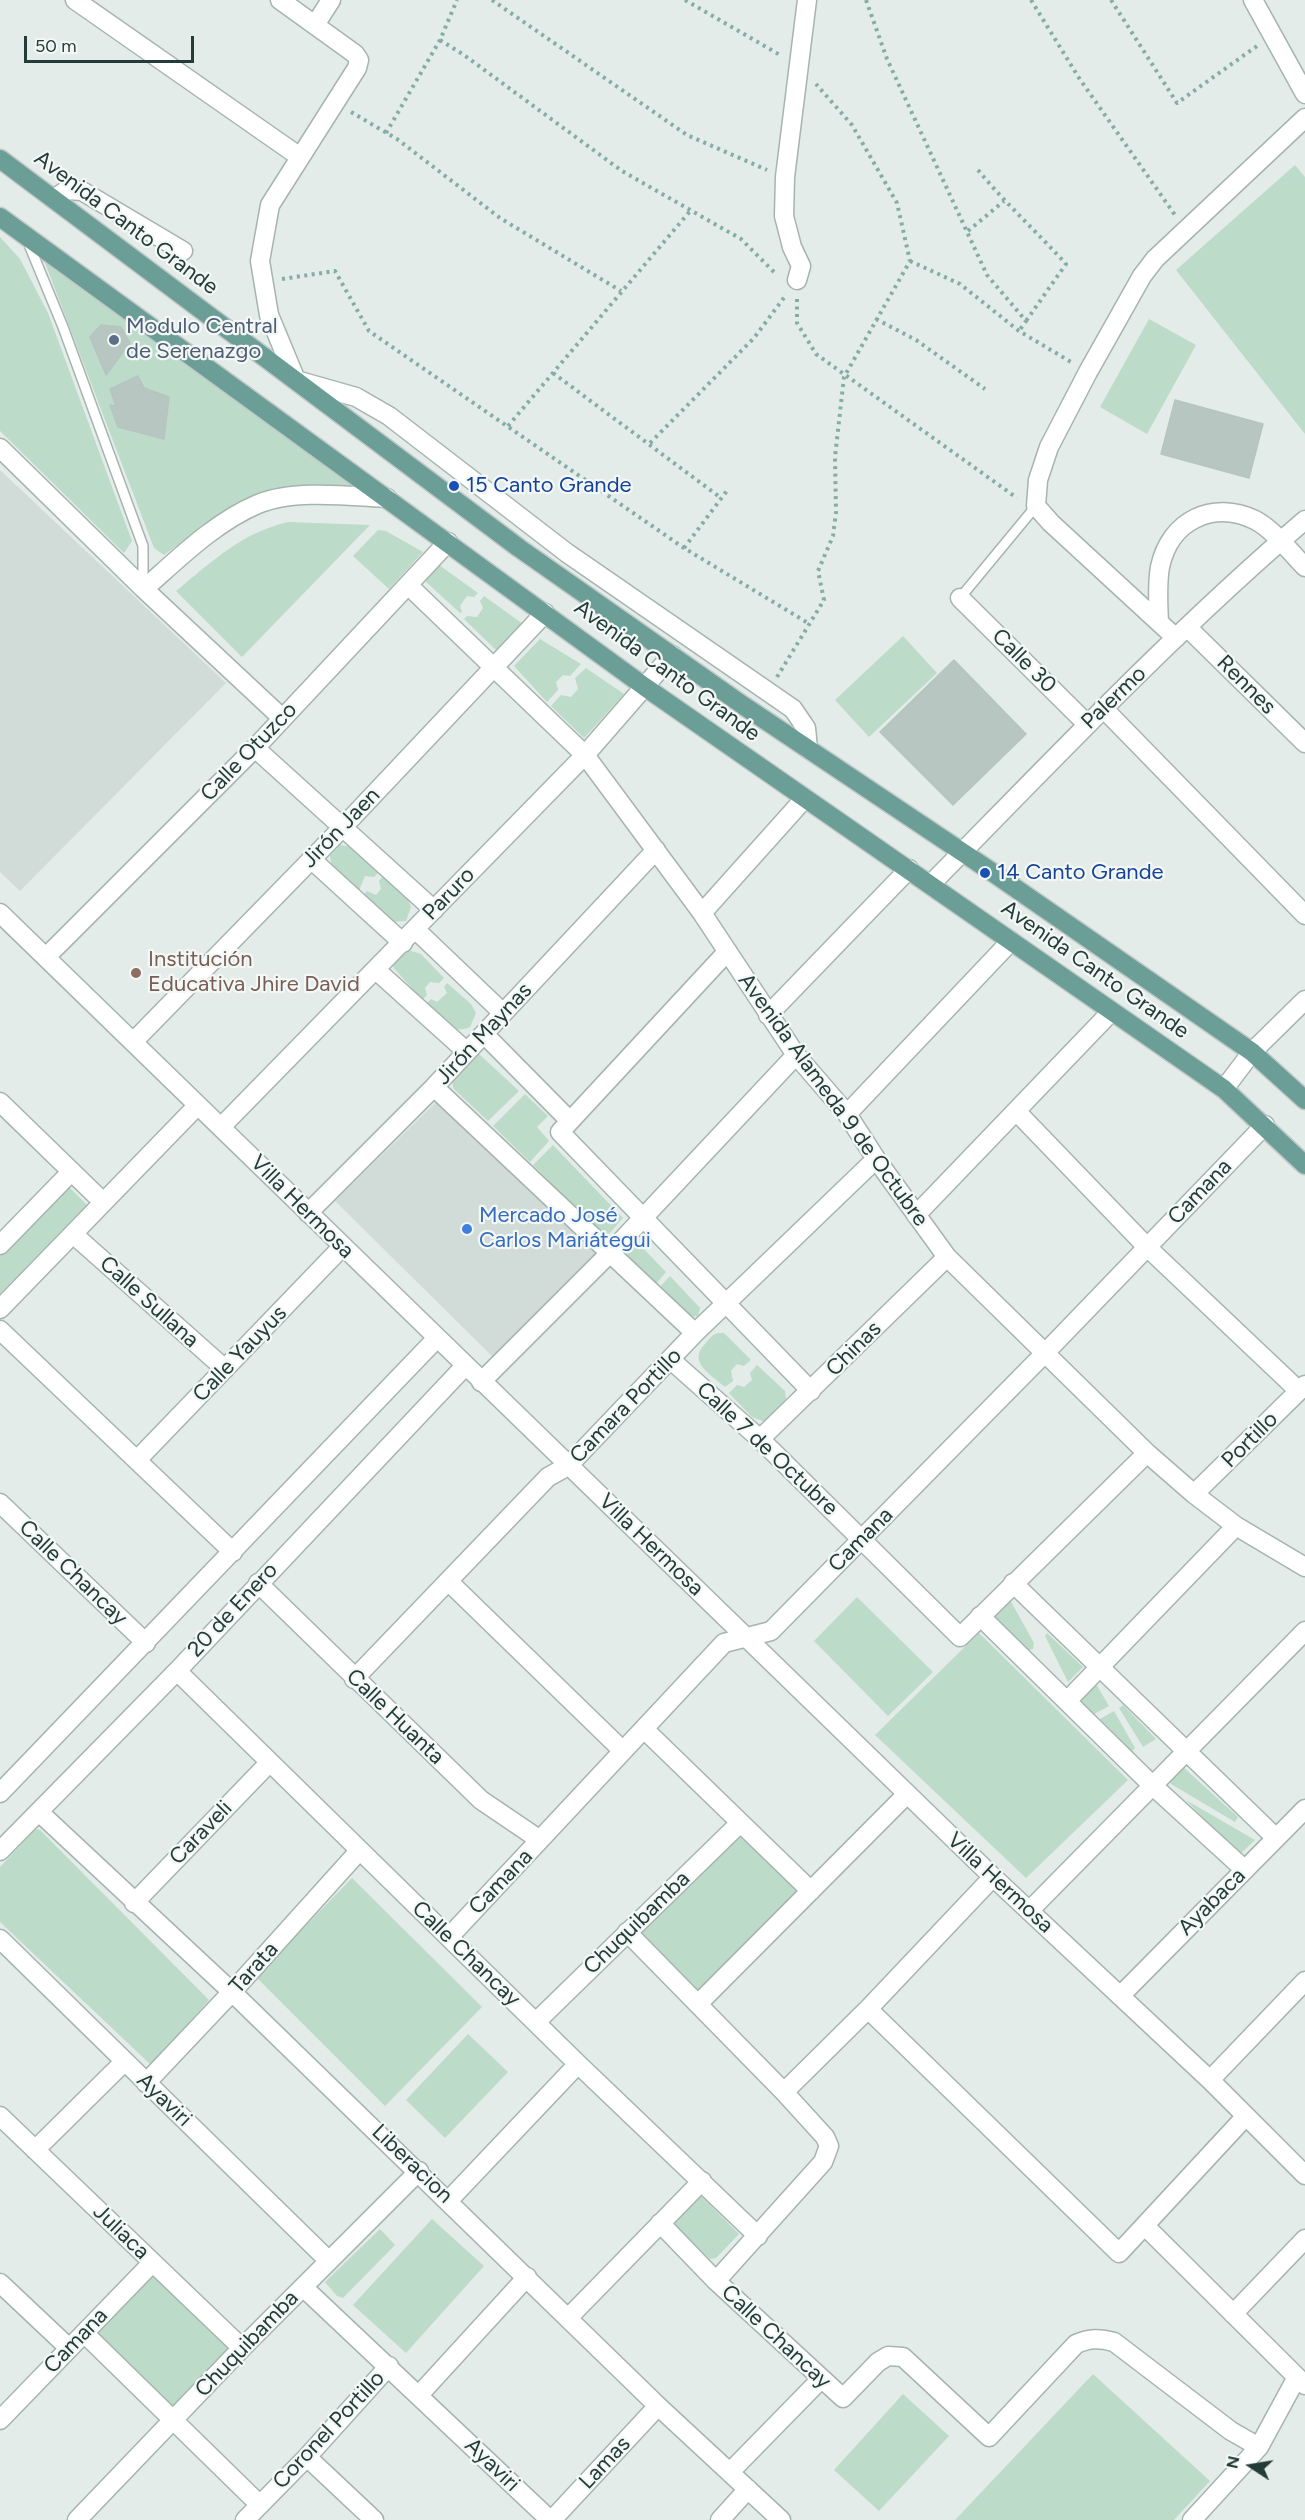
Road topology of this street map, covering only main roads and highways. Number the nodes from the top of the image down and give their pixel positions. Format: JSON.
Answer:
{"nodes":[{"id":1,"x":0,"y":159,"type":"edge"},
{"id":2,"x":0,"y":217,"type":"edge"},
{"id":3,"x":1305,"y":1100,"type":"edge"},
{"id":4,"x":1305,"y":1165,"type":"edge"}],
"edges":[{"from":1,"to":3,"type":"main road","name":"Avenida Canto Grande"},
{"from":2,"to":4,"type":"main road","name":"Avenida Canto Grande"}]}
